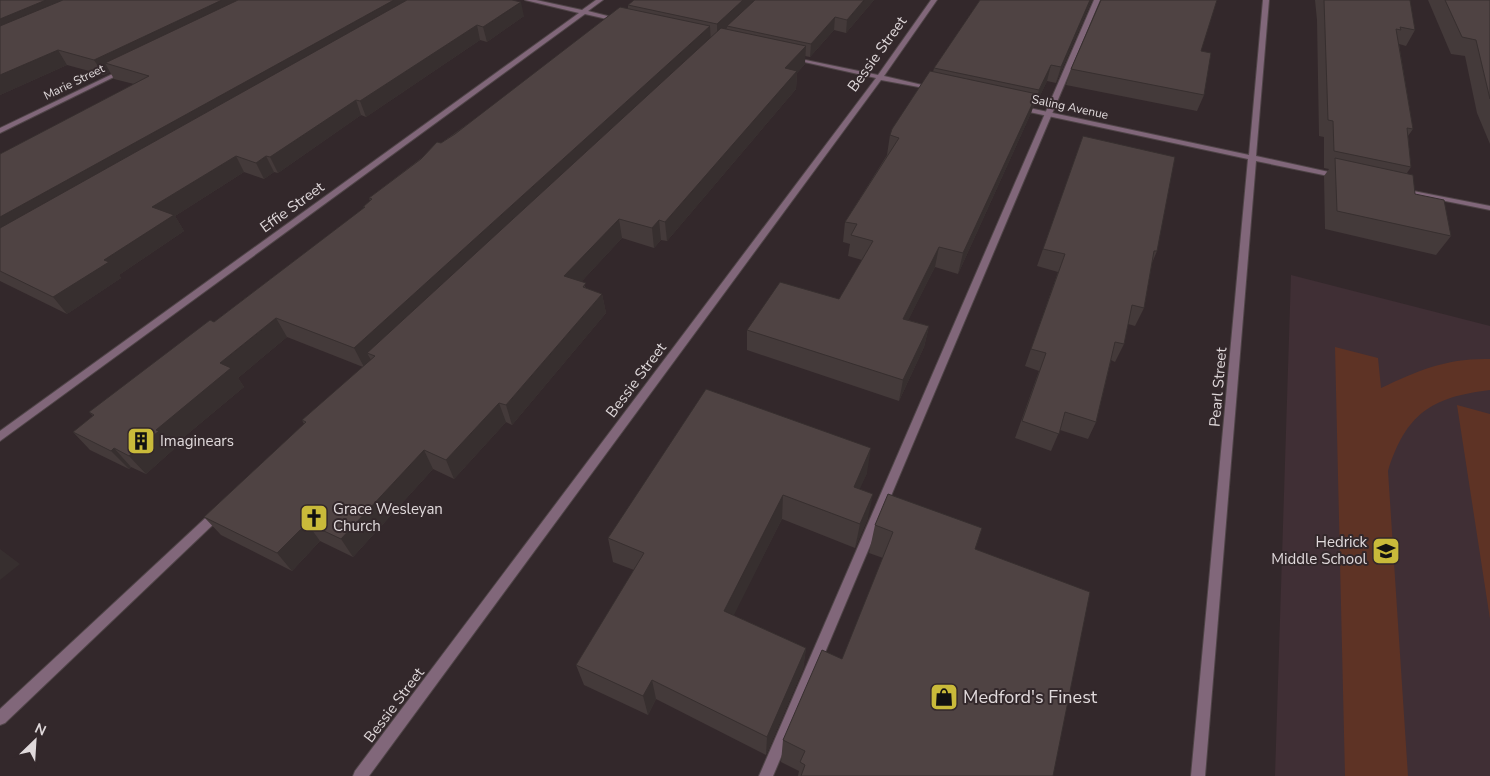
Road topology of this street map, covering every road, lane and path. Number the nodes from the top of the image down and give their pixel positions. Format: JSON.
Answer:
{"nodes":[{"id":1,"x":528,"y":0,"type":"edge"},
{"id":2,"x":600,"y":0,"type":"edge"},
{"id":3,"x":934,"y":0,"type":"edge"},
{"id":4,"x":1097,"y":0,"type":"edge"},
{"id":5,"x":1266,"y":0,"type":"edge"},
{"id":6,"x":583,"y":12,"type":"junction"},
{"id":7,"x":632,"y":22,"type":"edge"},
{"id":8,"x":785,"y":56,"type":"edge"},
{"id":9,"x":133,"y":66,"type":"edge"},
{"id":10,"x":880,"y":77,"type":"junction"},
{"id":11,"x":945,"y":91,"type":"edge"},
{"id":12,"x":1011,"y":106,"type":"edge"},
{"id":13,"x":1049,"y":114,"type":"junction"},
{"id":14,"x":0,"y":131,"type":"edge"},
{"id":15,"x":1253,"y":158,"type":"junction"},
{"id":16,"x":1348,"y":178,"type":"edge"},
{"id":17,"x":1395,"y":188,"type":"edge"},
{"id":18,"x":1490,"y":208,"type":"edge"},
{"id":19,"x":0,"y":437,"type":"edge"},
{"id":20,"x":225,"y":506,"type":"edge"},
{"id":21,"x":0,"y":718,"type":"edge"},
{"id":22,"x":360,"y":776,"type":"edge"},
{"id":23,"x":766,"y":776,"type":"edge"},
{"id":24,"x":1198,"y":776,"type":"edge"}],
"edges":[{"from":1,"to":6,"type":"street"},
{"from":2,"to":6,"type":"street","name":"Effie Street"},
{"from":3,"to":10,"type":"street","name":"Bessie Street"},
{"from":4,"to":13,"type":"street"},
{"from":5,"to":15,"type":"street","name":"Pearl Street"},
{"from":6,"to":7,"type":"street"},
{"from":6,"to":19,"type":"street","name":"Effie Street"},
{"from":8,"to":10,"type":"street"},
{"from":9,"to":14,"type":"street","name":"Marie Street"},
{"from":10,"to":11,"type":"street"},
{"from":10,"to":22,"type":"street","name":"Bessie Street"},
{"from":12,"to":13,"type":"street","name":"Saling Avenue"},
{"from":13,"to":15,"type":"street","name":"Saling Avenue"},
{"from":13,"to":23,"type":"street"},
{"from":15,"to":16,"type":"street","name":"Saling Avenue"},
{"from":15,"to":24,"type":"street","name":"Pearl Street"},
{"from":17,"to":18,"type":"street"},
{"from":20,"to":21,"type":"street"}]}
